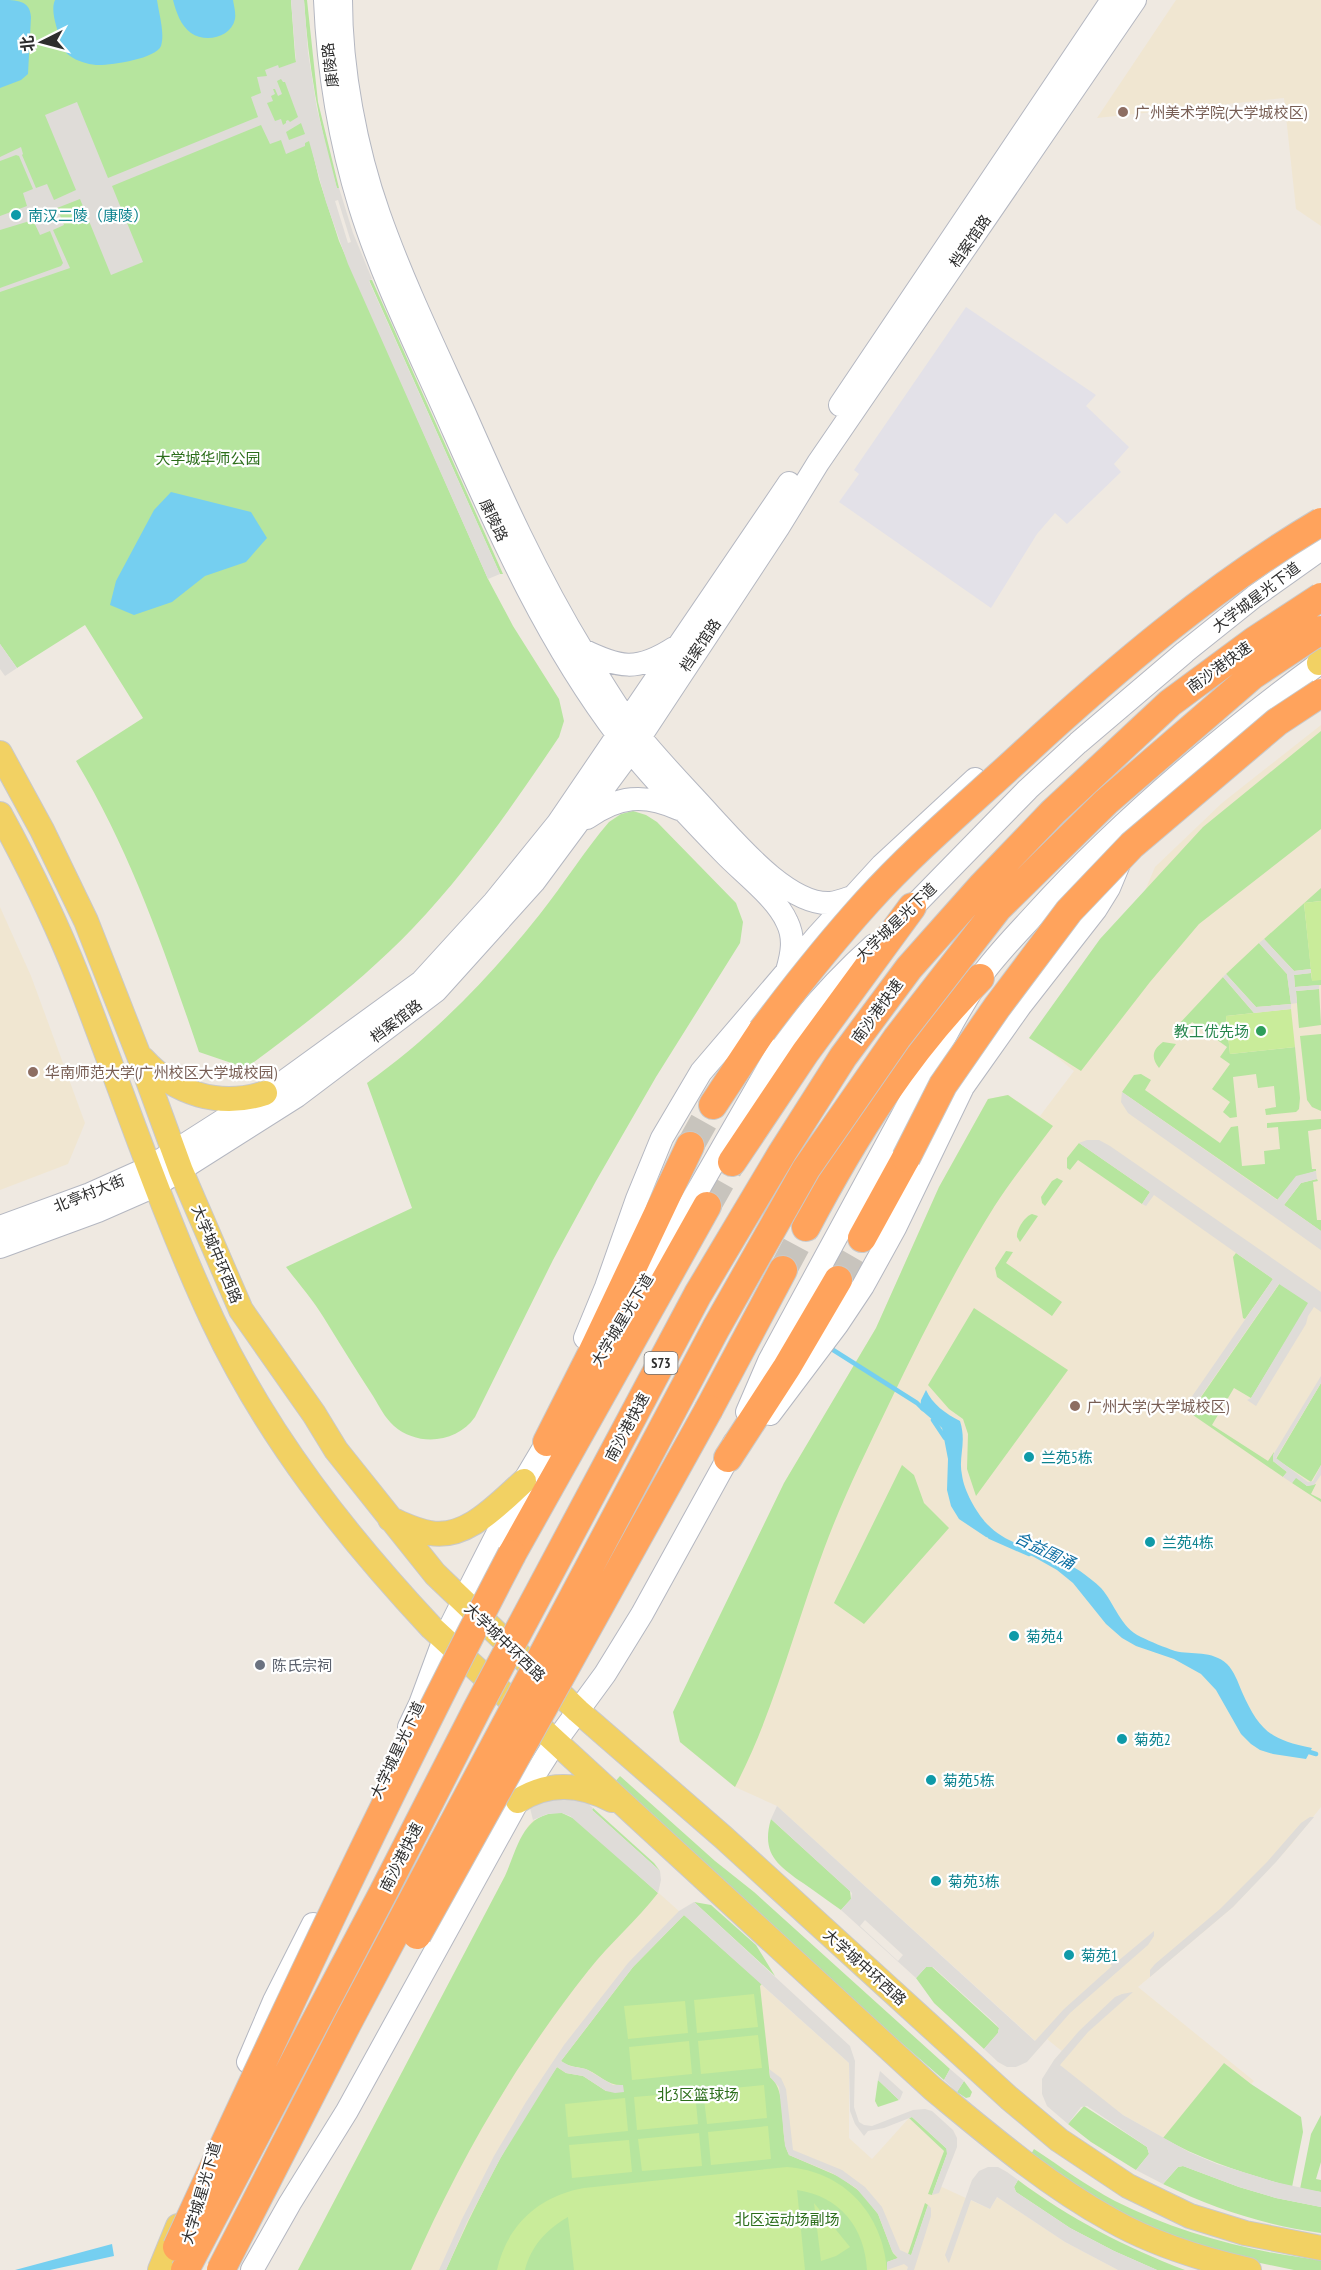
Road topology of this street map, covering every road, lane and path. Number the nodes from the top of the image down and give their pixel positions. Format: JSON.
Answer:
{"nodes":[{"id":1,"x":325,"y":0,"type":"edge"},
{"id":2,"x":341,"y":0,"type":"edge"},
{"id":3,"x":1112,"y":0,"type":"edge"},
{"id":4,"x":1135,"y":0,"type":"edge"},
{"id":5,"x":1321,"y":522,"type":"edge"},
{"id":6,"x":1321,"y":549,"type":"edge"},
{"id":7,"x":1321,"y":597,"type":"edge"},
{"id":8,"x":1321,"y":630,"type":"edge"},
{"id":9,"x":680,"y":643,"type":"junction"},
{"id":10,"x":581,"y":649,"type":"junction"},
{"id":11,"x":1320,"y":662,"type":"edge"},
{"id":12,"x":1321,"y":693,"type":"edge"},
{"id":13,"x":629,"y":736,"type":"junction"},
{"id":14,"x":1078,"y":742,"type":"junction"},
{"id":15,"x":0,"y":753,"type":"edge"},
{"id":16,"x":683,"y":811,"type":"junction"},
{"id":17,"x":0,"y":814,"type":"edge"},
{"id":18,"x":1127,"y":822,"type":"junction"},
{"id":19,"x":578,"y":824,"type":"junction"},
{"id":20,"x":852,"y":897,"type":"junction"},
{"id":21,"x":912,"y":907,"type":"junction"},
{"id":22,"x":787,"y":971,"type":"junction"},
{"id":23,"x":980,"y":978,"type":"junction"},
{"id":24,"x":140,"y":1056,"type":"junction"},
{"id":25,"x":265,"y":1093,"type":"junction"},
{"id":26,"x":713,"y":1105,"type":"tunnel mouth"},
{"id":27,"x":690,"y":1146,"type":"tunnel mouth"},
{"id":28,"x":732,"y":1161,"type":"tunnel mouth"},
{"id":29,"x":178,"y":1162,"type":"junction"},
{"id":30,"x":152,"y":1177,"type":"junction"},
{"id":31,"x":707,"y":1206,"type":"tunnel mouth"},
{"id":32,"x":0,"y":1227,"type":"edge"},
{"id":33,"x":806,"y":1227,"type":"tunnel mouth"},
{"id":34,"x":862,"y":1238,"type":"tunnel mouth"},
{"id":35,"x":0,"y":1247,"type":"edge"},
{"id":36,"x":783,"y":1270,"type":"tunnel mouth"},
{"id":37,"x":838,"y":1280,"type":"tunnel mouth"},
{"id":38,"x":547,"y":1442,"type":"junction"},
{"id":39,"x":728,"y":1458,"type":"junction"},
{"id":40,"x":524,"y":1481,"type":"junction"},
{"id":41,"x":389,"y":1519,"type":"junction"},
{"id":42,"x":463,"y":1601,"type":"junction"},
{"id":43,"x":444,"y":1639,"type":"junction"},
{"id":44,"x":578,"y":1711,"type":"junction"},
{"id":45,"x":556,"y":1741,"type":"junction"},
{"id":46,"x":518,"y":1801,"type":"junction"},
{"id":47,"x":627,"y":1807,"type":"junction"},
{"id":48,"x":208,"y":2155,"type":"junction"},
{"id":49,"x":1321,"y":2248,"type":"edge"},
{"id":50,"x":160,"y":2270,"type":"edge"},
{"id":51,"x":167,"y":2270,"type":"edge"},
{"id":52,"x":177,"y":2270,"type":"edge"},
{"id":53,"x":185,"y":2270,"type":"edge"},
{"id":54,"x":223,"y":2270,"type":"edge"},
{"id":55,"x":252,"y":2270,"type":"edge"},
{"id":56,"x":1249,"y":2270,"type":"edge"}],
"edges":[{"from":1,"to":13,"type":"main road","name":"康陵路"},
{"from":2,"to":10,"type":"main road","name":"康陵路"},
{"from":3,"to":9,"type":"main road","name":"档案馆路"},
{"from":4,"to":13,"type":"main road","name":"档案馆路"},
{"from":5,"to":26,"type":"highway","bridge":true},
{"from":6,"to":14,"type":"main road","name":"大学城星光下道"},
{"from":7,"to":53,"type":"highway","name":"南沙港快速","number":"S73","bridge":true},
{"from":8,"to":54,"type":"highway","name":"南沙港快速","number":"S73","bridge":true},
{"from":9,"to":10,"type":"main road"},
{"from":9,"to":13,"type":"main road","name":"档案馆路"},
{"from":10,"to":13,"type":"main road","name":"康陵路"},
{"from":11,"to":18,"type":"main road"},
{"from":12,"to":34,"type":"highway","bridge":true},
{"from":13,"to":16,"type":"main road","name":"康陵路"},
{"from":13,"to":19,"type":"main road","name":"档案馆路"},
{"from":13,"to":20,"type":"main road","name":"康陵路"},
{"from":13,"to":25,"type":"main road","name":"档案馆路"},
{"from":14,"to":20,"type":"main road"},
{"from":14,"to":21,"type":"main road","name":"大学城星光下道"},
{"from":15,"to":24,"type":"main road","name":"大学城中环西路"},
{"from":16,"to":19,"type":"main road"},
{"from":16,"to":22,"type":"main road","name":"康陵路"},
{"from":17,"to":30,"type":"main road","name":"大学城中环西路"},
{"from":18,"to":23,"type":"main road"},
{"from":18,"to":39,"type":"main road"},
{"from":19,"to":29,"type":"main road","name":"档案馆路"},
{"from":20,"to":22,"type":"main road"},
{"from":21,"to":28,"type":"highway"},
{"from":21,"to":38,"type":"main road","name":"大学城星光下道"},
{"from":22,"to":38,"type":"main road"},
{"from":23,"to":33,"type":"highway"},
{"from":23,"to":39,"type":"main road"},
{"from":24,"to":25,"type":"main road"},
{"from":24,"to":29,"type":"main road","name":"大学城中环西路"},
{"from":25,"to":29,"type":"main road","name":"档案馆路"},
{"from":27,"to":38,"type":"highway"},
{"from":29,"to":30,"type":"main road","name":"北亭村大街"},
{"from":29,"to":41,"type":"main road","name":"大学城中环西路"},
{"from":30,"to":32,"type":"main road","name":"北亭村大街"},
{"from":30,"to":35,"type":"main road","name":"北亭村大街"},
{"from":30,"to":43,"type":"main road","name":"大学城中环西路"},
{"from":31,"to":51,"type":"highway","bridge":true},
{"from":36,"to":54,"type":"highway","bridge":true},
{"from":37,"to":39,"type":"highway"},
{"from":38,"to":40,"type":"main road","name":"大学城星光下道"},
{"from":39,"to":44,"type":"main road"},
{"from":40,"to":41,"type":"main road"},
{"from":40,"to":42,"type":"main road","name":"大学城星光下道"},
{"from":41,"to":42,"type":"main road","name":"大学城中环西路"},
{"from":42,"to":43,"type":"main road","name":"大学城星光下道"},
{"from":42,"to":44,"type":"main road","name":"大学城中环西路"},
{"from":43,"to":45,"type":"main road","name":"大学城中环西路"},
{"from":43,"to":48,"type":"main road","name":"大学城星光下道"},
{"from":44,"to":45,"type":"main road"},
{"from":44,"to":49,"type":"main road","name":"大学城中环西路"},
{"from":45,"to":46,"type":"main road"},
{"from":45,"to":47,"type":"main road","name":"大学城中环西路"},
{"from":46,"to":47,"type":"main road"},
{"from":46,"to":55,"type":"main road"},
{"from":47,"to":56,"type":"main road","name":"大学城中环西路"},
{"from":48,"to":50,"type":"main road"},
{"from":48,"to":52,"type":"main road","name":"大学城星光下道"}]}
